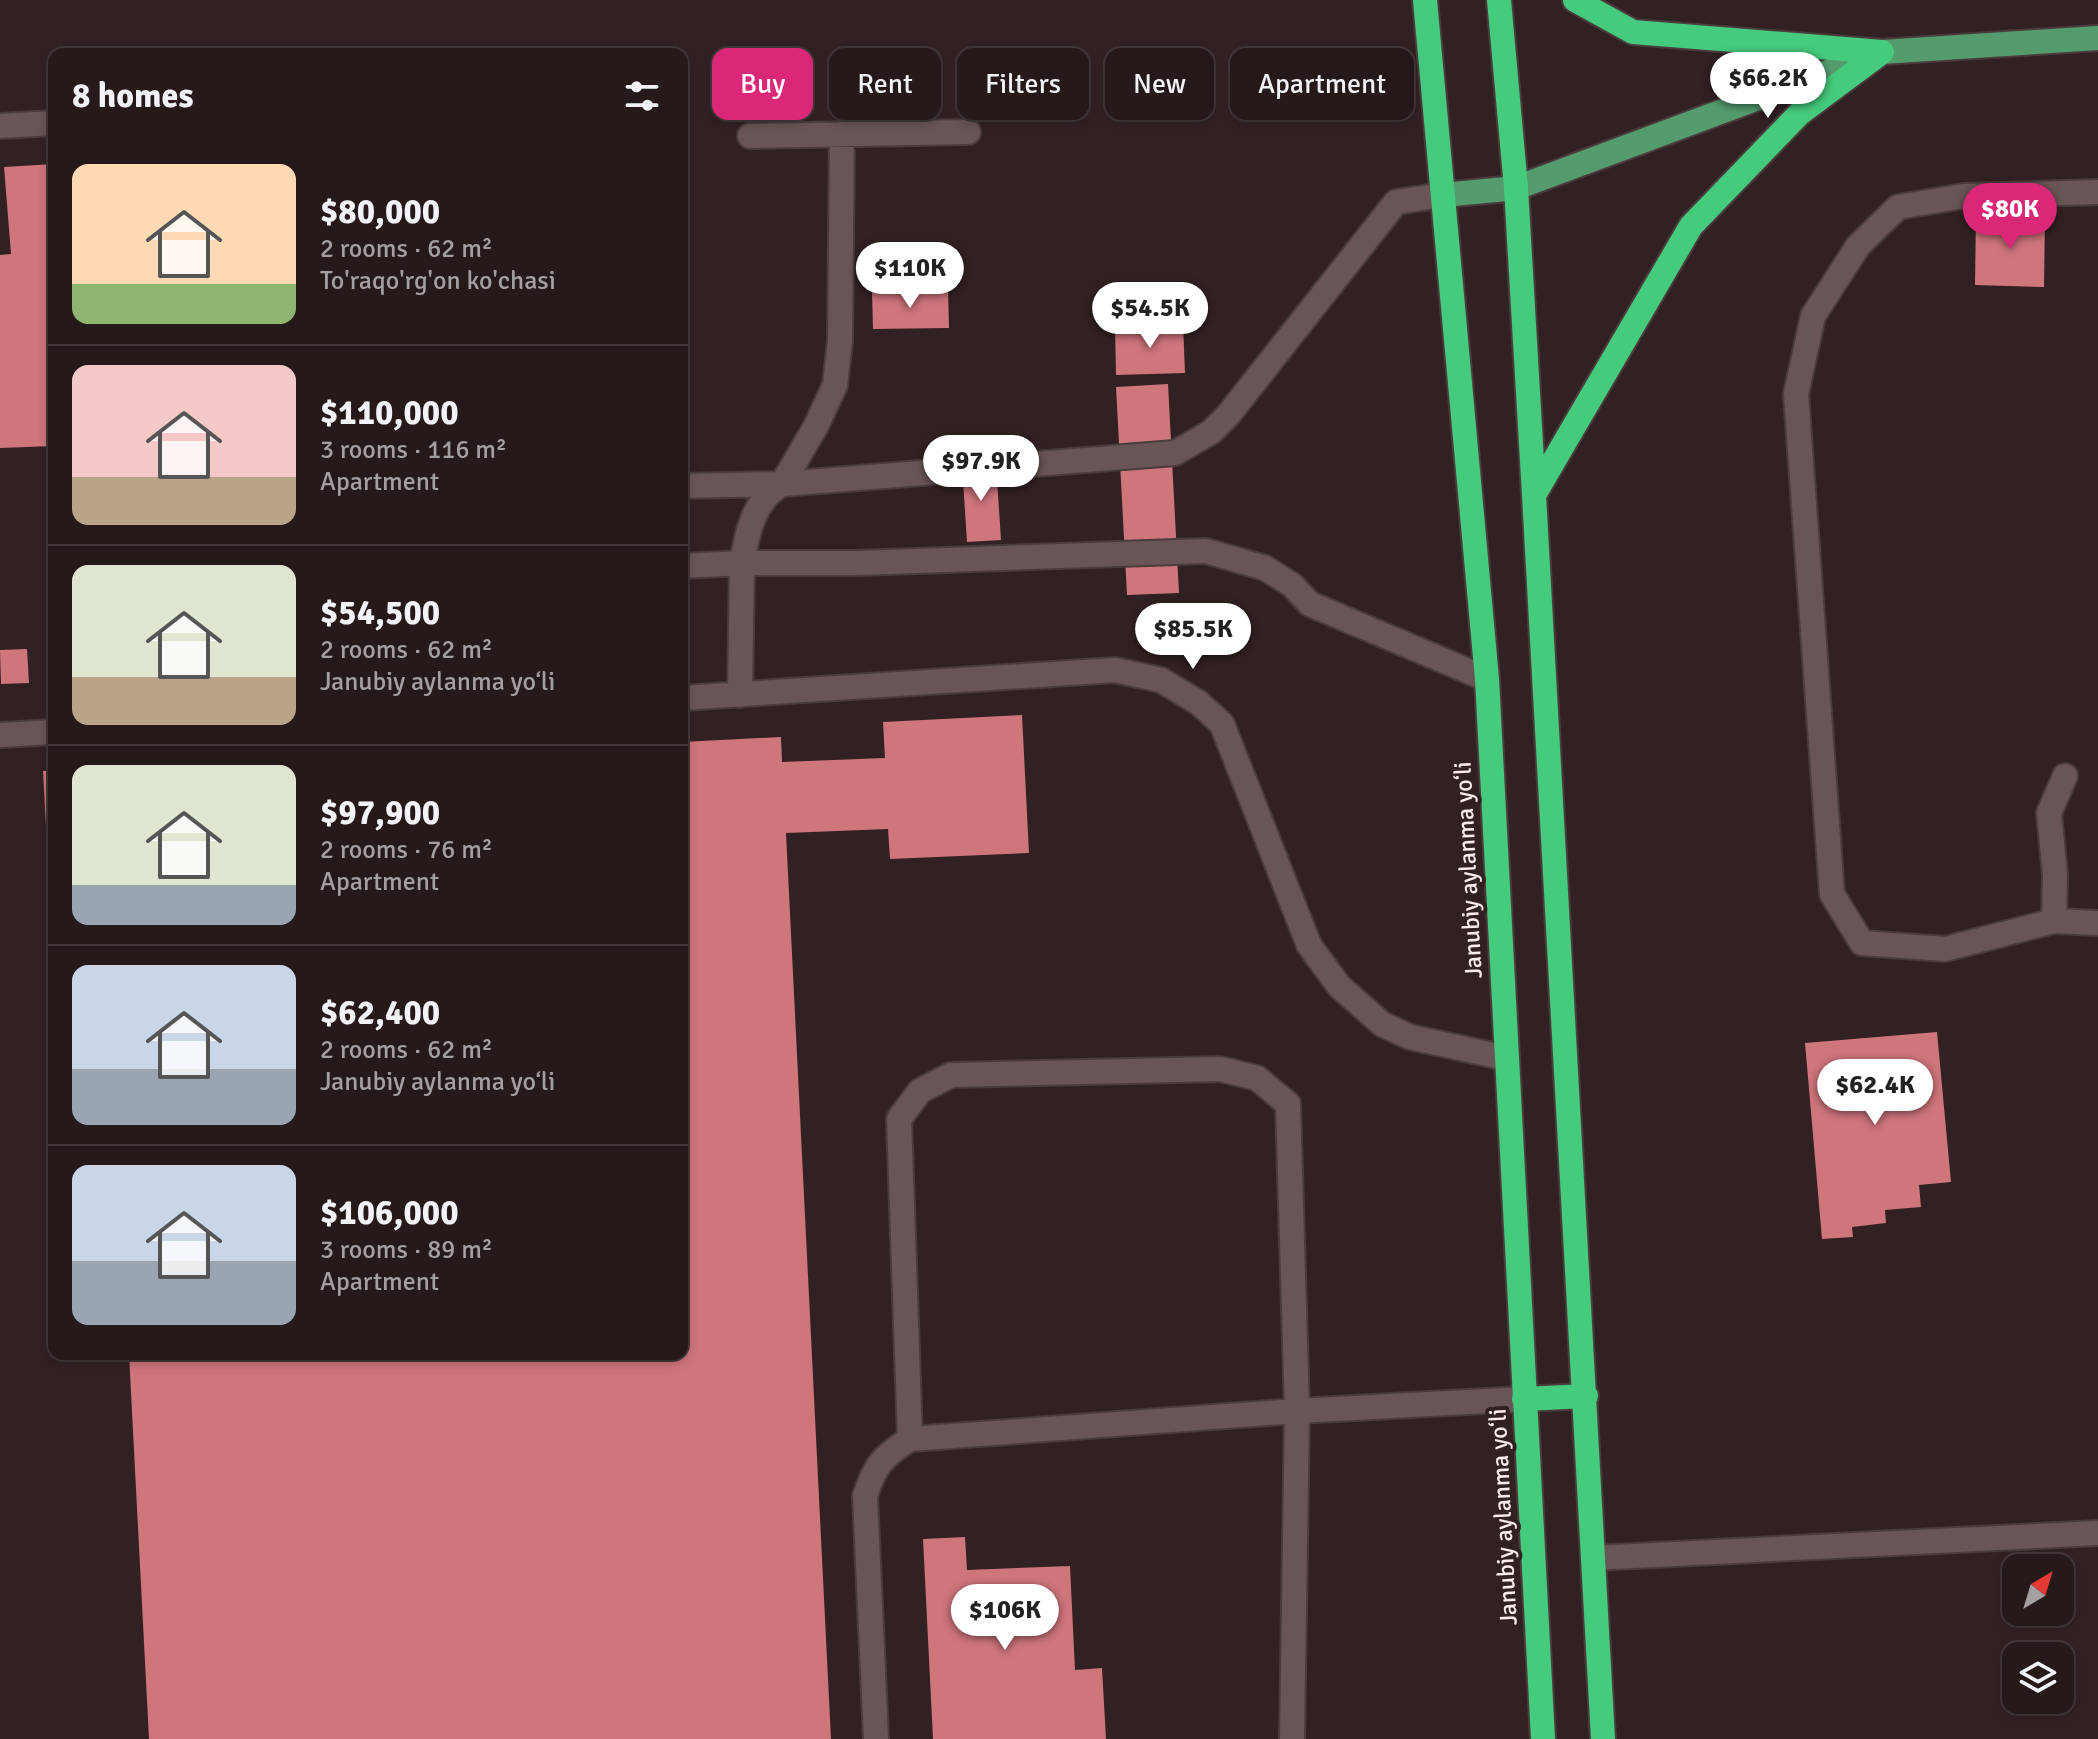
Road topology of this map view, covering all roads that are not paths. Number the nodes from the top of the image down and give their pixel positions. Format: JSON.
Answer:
{"nodes":[{"id":1,"x":1425,"y":0,"type":"edge"},
{"id":2,"x":1499,"y":0,"type":"edge"},
{"id":3,"x":1575,"y":0,"type":"edge"},
{"id":4,"x":2098,"y":38,"type":"edge"},
{"id":5,"x":1882,"y":52,"type":"junction"},
{"id":6,"x":48,"y":123,"type":"edge"},
{"id":7,"x":0,"y":126,"type":"edge"},
{"id":8,"x":968,"y":132,"type":"dead end"},
{"id":9,"x":842,"y":134,"type":"junction"},
{"id":10,"x":750,"y":136,"type":"dead end"},
{"id":11,"x":1516,"y":188,"type":"junction"},
{"id":12,"x":2098,"y":192,"type":"edge"},
{"id":13,"x":1443,"y":195,"type":"junction"},
{"id":14,"x":782,"y":484,"type":"junction"},
{"id":15,"x":688,"y":486,"type":"edge"},
{"id":16,"x":1534,"y":495,"type":"junction"},
{"id":17,"x":742,"y":563,"type":"junction"},
{"id":18,"x":688,"y":566,"type":"edge"},
{"id":19,"x":1487,"y":679,"type":"junction"},
{"id":20,"x":740,"y":695,"type":"junction"},
{"id":21,"x":688,"y":698,"type":"edge"},
{"id":22,"x":48,"y":732,"type":"edge"},
{"id":23,"x":0,"y":735,"type":"edge"},
{"id":24,"x":2065,"y":776,"type":"dead end"},
{"id":25,"x":2054,"y":921,"type":"junction"},
{"id":26,"x":2098,"y":923,"type":"edge"},
{"id":27,"x":1506,"y":1058,"type":"junction"},
{"id":28,"x":1586,"y":1396,"type":"junction"},
{"id":29,"x":1524,"y":1399,"type":"junction"},
{"id":30,"x":1297,"y":1411,"type":"junction"},
{"id":31,"x":910,"y":1439,"type":"junction"},
{"id":32,"x":2098,"y":1533,"type":"edge"},
{"id":33,"x":1593,"y":1558,"type":"junction"},
{"id":34,"x":876,"y":1739,"type":"edge"},
{"id":35,"x":1292,"y":1739,"type":"edge"},
{"id":36,"x":1543,"y":1739,"type":"edge"},
{"id":37,"x":1603,"y":1739,"type":"edge"}],
"edges":[{"from":1,"to":13,"type":"highway","name":"Janubiy aylanma yoʻli"},
{"from":2,"to":11,"type":"highway"},
{"from":3,"to":5,"type":"highway"},
{"from":4,"to":5,"type":"main road"},
{"from":5,"to":11,"type":"main road"},
{"from":5,"to":16,"type":"highway"},
{"from":6,"to":7,"type":"street"},
{"from":8,"to":9,"type":"street"},
{"from":9,"to":10,"type":"street"},
{"from":9,"to":14,"type":"street"},
{"from":11,"to":13,"type":"main road"},
{"from":11,"to":16,"type":"highway"},
{"from":12,"to":25,"type":"street"},
{"from":13,"to":14,"type":"street"},
{"from":13,"to":19,"type":"highway","name":"Janubiy aylanma yoʻli"},
{"from":14,"to":15,"type":"street"},
{"from":14,"to":17,"type":"street"},
{"from":16,"to":28,"type":"highway"},
{"from":17,"to":18,"type":"street"},
{"from":17,"to":19,"type":"street"},
{"from":17,"to":20,"type":"street"},
{"from":19,"to":27,"type":"highway","name":"Janubiy aylanma yoʻli"},
{"from":20,"to":21,"type":"street"},
{"from":20,"to":27,"type":"street"},
{"from":22,"to":23,"type":"street"},
{"from":24,"to":25,"type":"street"},
{"from":25,"to":26,"type":"street"},
{"from":27,"to":29,"type":"highway","name":"Janubiy aylanma yoʻli"},
{"from":28,"to":29,"type":"highway"},
{"from":28,"to":33,"type":"highway"},
{"from":29,"to":30,"type":"street"},
{"from":29,"to":36,"type":"highway","name":"Janubiy aylanma yoʻli"},
{"from":30,"to":31,"type":"street"},
{"from":30,"to":31,"type":"street"},
{"from":30,"to":35,"type":"street"},
{"from":31,"to":34,"type":"street"},
{"from":32,"to":33,"type":"street"},
{"from":33,"to":37,"type":"highway"}]}
